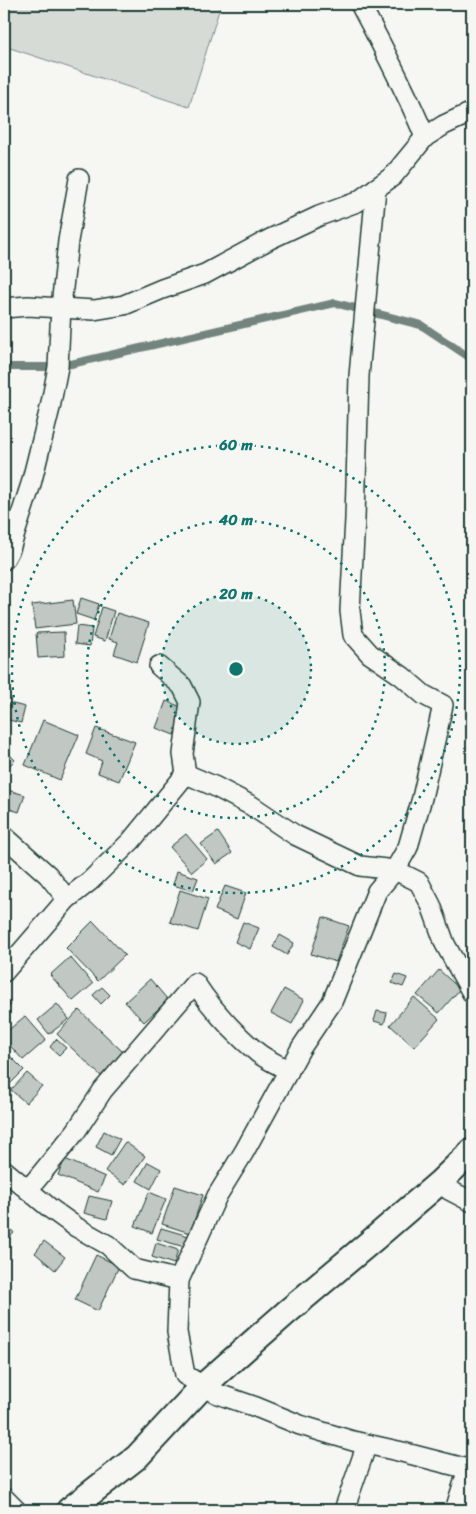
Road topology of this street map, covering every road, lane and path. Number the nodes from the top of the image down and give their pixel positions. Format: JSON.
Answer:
{"nodes":[{"id":1,"x":360,"y":4,"type":"edge"},
{"id":2,"x":472,"y":112,"type":"edge"},
{"id":3,"x":425,"y":137,"type":"junction"},
{"id":4,"x":79,"y":179,"type":"dead end"},
{"id":5,"x":376,"y":188,"type":"junction"},
{"id":6,"x":4,"y":308,"type":"edge"},
{"id":7,"x":61,"y":308,"type":"junction"},
{"id":8,"x":4,"y":560,"type":"edge"},
{"id":9,"x":159,"y":666,"type":"dead end"},
{"id":10,"x":186,"y":774,"type":"junction"},
{"id":11,"x":4,"y":836,"type":"edge"},
{"id":12,"x":395,"y":870,"type":"junction"},
{"id":13,"x":67,"y":899,"type":"junction"},
{"id":14,"x":4,"y":972,"type":"edge"},
{"id":15,"x":472,"y":993,"type":"edge"},
{"id":16,"x":289,"y":1071,"type":"junction"},
{"id":17,"x":472,"y":1151,"type":"edge"},
{"id":18,"x":4,"y":1170,"type":"edge"},
{"id":19,"x":440,"y":1182,"type":"junction"},
{"id":20,"x":28,"y":1190,"type":"junction"},
{"id":21,"x":472,"y":1202,"type":"edge"},
{"id":22,"x":179,"y":1280,"type":"junction"},
{"id":23,"x":203,"y":1386,"type":"junction"},
{"id":24,"x":366,"y":1444,"type":"junction"},
{"id":25,"x":470,"y":1469,"type":"edge"},
{"id":26,"x":4,"y":1498,"type":"edge"},
{"id":27,"x":16,"y":1510,"type":"edge"},
{"id":28,"x":69,"y":1510,"type":"edge"},
{"id":29,"x":344,"y":1510,"type":"edge"},
{"id":30,"x":455,"y":1510,"type":"edge"}],
"edges":[{"from":1,"to":3,"type":"street"},
{"from":2,"to":3,"type":"street"},
{"from":3,"to":5,"type":"street"},
{"from":4,"to":7,"type":"street"},
{"from":5,"to":7,"type":"street"},
{"from":5,"to":12,"type":"street"},
{"from":6,"to":7,"type":"street"},
{"from":7,"to":8,"type":"street"},
{"from":9,"to":10,"type":"street"},
{"from":10,"to":12,"type":"street"},
{"from":10,"to":13,"type":"street"},
{"from":11,"to":13,"type":"street"},
{"from":12,"to":15,"type":"street"},
{"from":12,"to":16,"type":"street"},
{"from":13,"to":14,"type":"street"},
{"from":16,"to":20,"type":"street"},
{"from":16,"to":22,"type":"street"},
{"from":17,"to":19,"type":"street"},
{"from":18,"to":20,"type":"street"},
{"from":19,"to":21,"type":"street"},
{"from":19,"to":23,"type":"street"},
{"from":20,"to":22,"type":"street"},
{"from":22,"to":23,"type":"street"},
{"from":23,"to":24,"type":"street"},
{"from":23,"to":28,"type":"street"},
{"from":24,"to":25,"type":"street"},
{"from":24,"to":29,"type":"street"},
{"from":25,"to":30,"type":"street"},
{"from":26,"to":27,"type":"street"}]}
